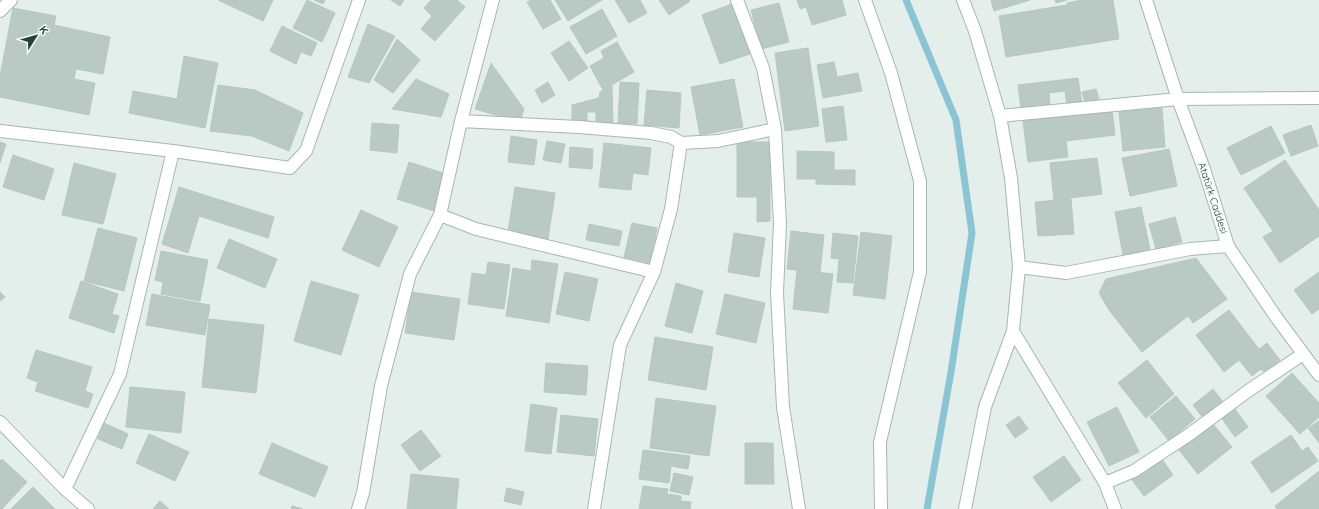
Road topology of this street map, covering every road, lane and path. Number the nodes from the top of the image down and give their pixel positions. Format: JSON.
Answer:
{"nodes":[{"id":1,"x":11,"y":0,"type":"edge"},
{"id":2,"x":360,"y":0,"type":"edge"},
{"id":3,"x":493,"y":0,"type":"edge"},
{"id":4,"x":737,"y":0,"type":"edge"},
{"id":5,"x":865,"y":0,"type":"edge"},
{"id":6,"x":963,"y":0,"type":"edge"},
{"id":7,"x":1146,"y":0,"type":"edge"},
{"id":8,"x":0,"y":11,"type":"edge"},
{"id":9,"x":1319,"y":98,"type":"edge"},
{"id":10,"x":1178,"y":99,"type":"junction"},
{"id":11,"x":1000,"y":116,"type":"junction"},
{"id":12,"x":461,"y":121,"type":"junction"},
{"id":13,"x":774,"y":129,"type":"junction"},
{"id":14,"x":0,"y":131,"type":"edge"},
{"id":15,"x":681,"y":143,"type":"junction"},
{"id":16,"x":173,"y":151,"type":"junction"},
{"id":17,"x":440,"y":215,"type":"junction"},
{"id":18,"x":1228,"y":246,"type":"junction"},
{"id":19,"x":1019,"y":267,"type":"junction"},
{"id":20,"x":654,"y":272,"type":"junction"},
{"id":21,"x":1013,"y":331,"type":"junction"},
{"id":22,"x":1303,"y":354,"type":"junction"},
{"id":23,"x":1319,"y":375,"type":"edge"},
{"id":24,"x":0,"y":422,"type":"edge"},
{"id":25,"x":1106,"y":483,"type":"junction"},
{"id":26,"x":65,"y":488,"type":"junction"},
{"id":27,"x":88,"y":509,"type":"edge"},
{"id":28,"x":358,"y":509,"type":"edge"},
{"id":29,"x":594,"y":509,"type":"edge"},
{"id":30,"x":799,"y":509,"type":"edge"},
{"id":31,"x":881,"y":509,"type":"edge"},
{"id":32,"x":965,"y":509,"type":"edge"},
{"id":33,"x":1115,"y":509,"type":"edge"}],
"edges":[{"from":1,"to":8,"type":"street"},
{"from":2,"to":16,"type":"street"},
{"from":3,"to":12,"type":"street"},
{"from":4,"to":13,"type":"street"},
{"from":5,"to":31,"type":"street"},
{"from":6,"to":11,"type":"street"},
{"from":7,"to":10,"type":"street","name":"Atatürk Caddesi"},
{"from":9,"to":10,"type":"street"},
{"from":10,"to":11,"type":"street"},
{"from":10,"to":18,"type":"street","name":"Atatürk Caddesi"},
{"from":11,"to":19,"type":"street"},
{"from":12,"to":15,"type":"street"},
{"from":12,"to":17,"type":"street"},
{"from":13,"to":15,"type":"street"},
{"from":13,"to":30,"type":"street"},
{"from":14,"to":16,"type":"street"},
{"from":15,"to":20,"type":"street"},
{"from":16,"to":26,"type":"street"},
{"from":17,"to":20,"type":"street"},
{"from":17,"to":28,"type":"street"},
{"from":18,"to":19,"type":"street"},
{"from":18,"to":22,"type":"street","name":"Atatürk Caddesi"},
{"from":19,"to":21,"type":"street"},
{"from":20,"to":29,"type":"street"},
{"from":21,"to":25,"type":"street"},
{"from":21,"to":32,"type":"street"},
{"from":22,"to":23,"type":"street","name":"Atatürk Caddesi"},
{"from":22,"to":25,"type":"street"},
{"from":24,"to":26,"type":"street"},
{"from":25,"to":33,"type":"street"},
{"from":26,"to":27,"type":"street"}]}
